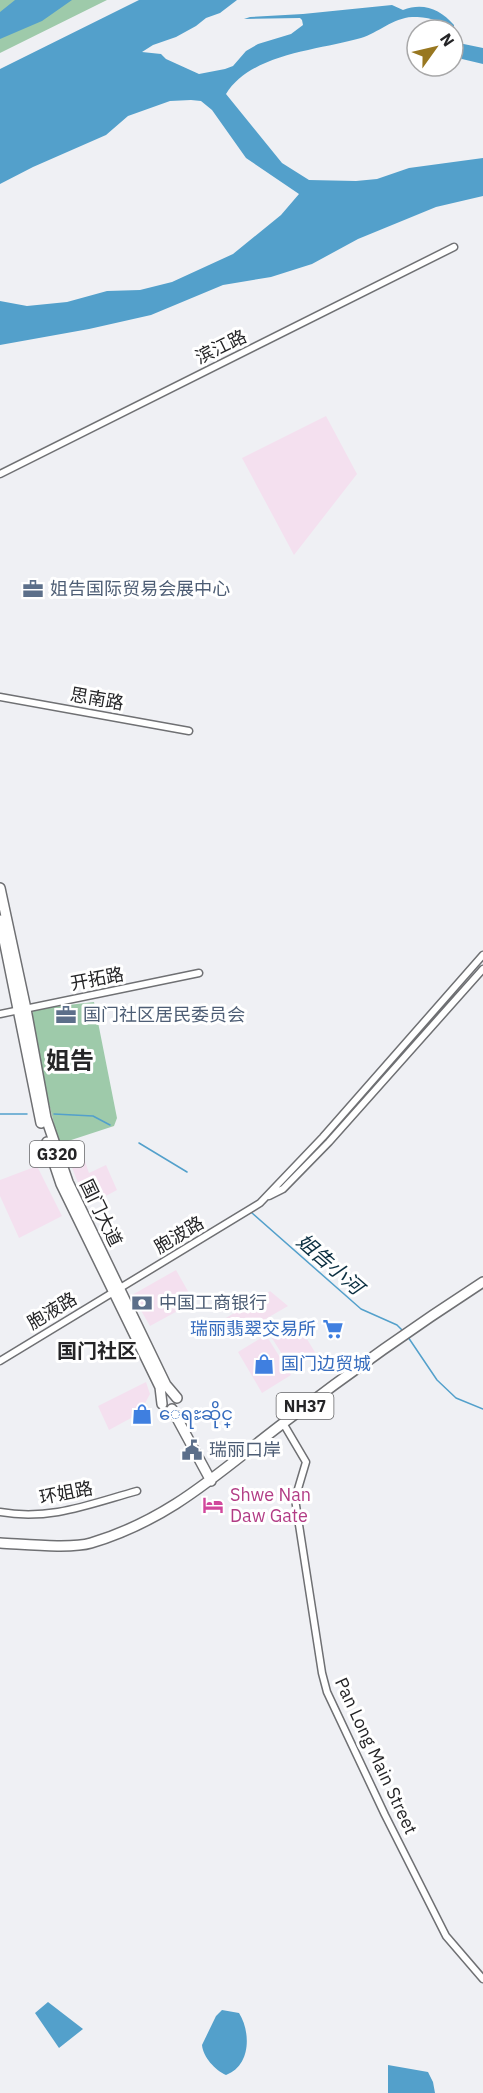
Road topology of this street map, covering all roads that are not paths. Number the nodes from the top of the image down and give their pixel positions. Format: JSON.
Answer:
{"nodes":[{"id":1,"x":454,"y":247,"type":"dead end"},
{"id":2,"x":0,"y":474,"type":"edge"},
{"id":3,"x":0,"y":697,"type":"edge"},
{"id":4,"x":189,"y":731,"type":"dead end"},
{"id":5,"x":0,"y":888,"type":"edge"},
{"id":6,"x":0,"y":920,"type":"edge"},
{"id":7,"x":483,"y":955,"type":"edge"},
{"id":8,"x":483,"y":969,"type":"edge"},
{"id":9,"x":199,"y":973,"type":"dead end"},
{"id":10,"x":452,"y":991,"type":"junction"},
{"id":11,"x":459,"y":996,"type":"junction"},
{"id":12,"x":22,"y":1009,"type":"junction"},
{"id":13,"x":0,"y":1014,"type":"edge"},
{"id":14,"x":266,"y":1197,"type":"junction"},
{"id":15,"x":483,"y":1282,"type":"edge"},
{"id":16,"x":117,"y":1289,"type":"junction"},
{"id":17,"x":0,"y":1361,"type":"edge"},
{"id":18,"x":177,"y":1398,"type":"junction"},
{"id":19,"x":162,"y":1404,"type":"junction"},
{"id":20,"x":172,"y":1409,"type":"junction"},
{"id":21,"x":283,"y":1423,"type":"junction"},
{"id":22,"x":211,"y":1481,"type":"junction"},
{"id":23,"x":137,"y":1491,"type":"dead end"},
{"id":24,"x":0,"y":1512,"type":"edge"},
{"id":25,"x":0,"y":1544,"type":"edge"},
{"id":26,"x":483,"y":1979,"type":"edge"}],
"edges":[{"from":1,"to":2,"type":"street","name":"滨江路"},
{"from":3,"to":4,"type":"street","name":"思南路"},
{"from":5,"to":12,"type":"highway","name":"国门大道","number":"G320"},
{"from":6,"to":12,"type":"highway","name":"国门大道","number":"G320"},
{"from":7,"to":10,"type":"street"},
{"from":8,"to":11,"type":"street"},
{"from":9,"to":12,"type":"street","name":"开拓路"},
{"from":10,"to":11,"type":"street"},
{"from":10,"to":14,"type":"street"},
{"from":11,"to":14,"type":"street"},
{"from":12,"to":13,"type":"street","name":"开拓路"},
{"from":12,"to":16,"type":"highway","name":"国门大道","number":"G320"},
{"from":14,"to":16,"type":"street","name":"胞波路"},
{"from":15,"to":21,"type":"highway","number":"NH37"},
{"from":16,"to":17,"type":"street","name":"胞液路"},
{"from":16,"to":18,"type":"highway","name":"国门大道","number":"G320"},
{"from":16,"to":19,"type":"highway","name":"国门大道","number":"G320"},
{"from":18,"to":19,"type":"highway"},
{"from":18,"to":20,"type":"highway"},
{"from":19,"to":20,"type":"highway"},
{"from":20,"to":22,"type":"highway"},
{"from":21,"to":22,"type":"highway","number":"NH37"},
{"from":21,"to":26,"type":"street","name":"Pan Long Main Street"},
{"from":22,"to":25,"type":"highway","number":"NH37"},
{"from":23,"to":24,"type":"street","name":"环姐路"}]}
